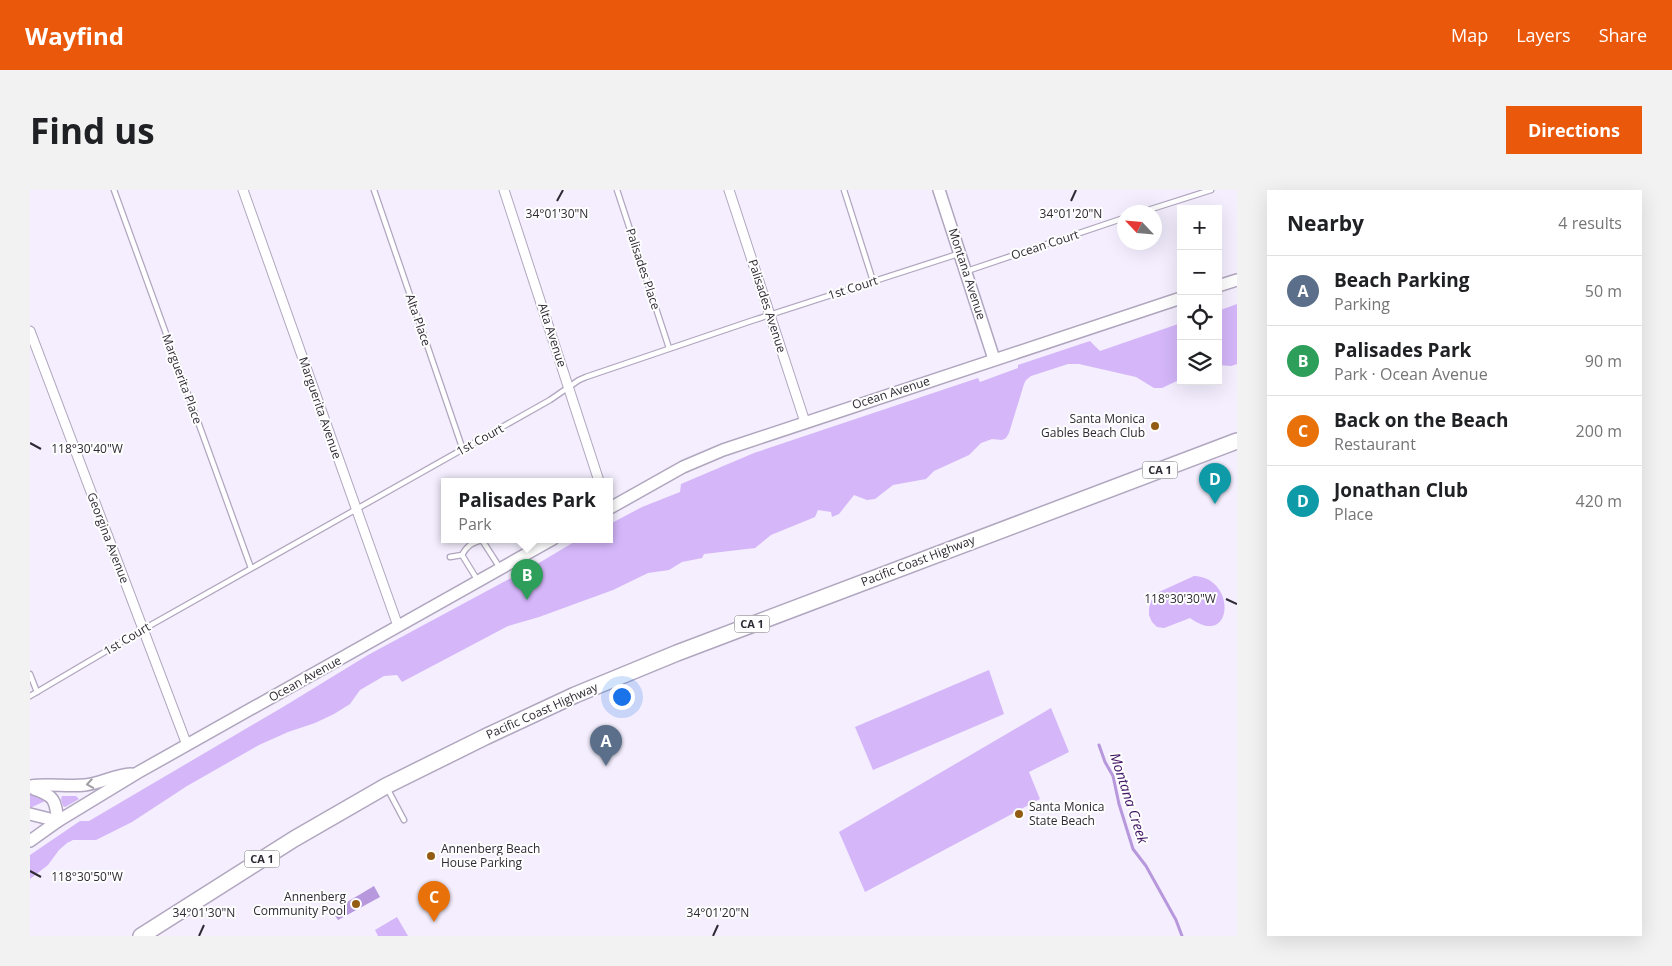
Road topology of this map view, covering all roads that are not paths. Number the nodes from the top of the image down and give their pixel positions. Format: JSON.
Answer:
{"nodes":[{"id":1,"x":114,"y":190,"type":"edge"},
{"id":2,"x":243,"y":190,"type":"edge"},
{"id":3,"x":374,"y":190,"type":"edge"},
{"id":4,"x":504,"y":190,"type":"edge"},
{"id":5,"x":617,"y":190,"type":"edge"},
{"id":6,"x":729,"y":190,"type":"edge"},
{"id":7,"x":844,"y":190,"type":"edge"},
{"id":8,"x":939,"y":190,"type":"edge"},
{"id":9,"x":1210,"y":190,"type":"edge"},
{"id":10,"x":1162,"y":206,"type":"edge"},
{"id":11,"x":1117,"y":220,"type":"edge"},
{"id":12,"x":960,"y":253,"type":"junction"},
{"id":13,"x":966,"y":271,"type":"junction"},
{"id":14,"x":1237,"y":280,"type":"edge"},
{"id":15,"x":874,"y":281,"type":"junction"},
{"id":16,"x":1222,"y":285,"type":"edge"},
{"id":17,"x":1177,"y":299,"type":"edge"},
{"id":18,"x":770,"y":315,"type":"junction"},
{"id":19,"x":30,"y":331,"type":"edge"},
{"id":20,"x":670,"y":348,"type":"junction"},
{"id":21,"x":994,"y":359,"type":"junction"},
{"id":22,"x":569,"y":388,"type":"junction"},
{"id":23,"x":805,"y":422,"type":"junction"},
{"id":24,"x":1237,"y":441,"type":"edge"},
{"id":25,"x":463,"y":450,"type":"junction"},
{"id":26,"x":598,"y":478,"type":"edge"},
{"id":27,"x":613,"y":505,"type":"edge"},
{"id":28,"x":356,"y":510,"type":"junction"},
{"id":29,"x":472,"y":543,"type":"edge"},
{"id":30,"x":484,"y":543,"type":"edge"},
{"id":31,"x":546,"y":543,"type":"edge"},
{"id":32,"x":462,"y":555,"type":"junction"},
{"id":33,"x":450,"y":557,"type":"dead end"},
{"id":34,"x":251,"y":568,"type":"junction"},
{"id":35,"x":500,"y":568,"type":"junction"},
{"id":36,"x":478,"y":581,"type":"junction"},
{"id":37,"x":398,"y":626,"type":"junction"},
{"id":38,"x":142,"y":630,"type":"junction"},
{"id":39,"x":30,"y":674,"type":"edge"},
{"id":40,"x":37,"y":692,"type":"junction"},
{"id":41,"x":30,"y":696,"type":"edge"},
{"id":42,"x":187,"y":745,"type":"junction"},
{"id":43,"x":137,"y":773,"type":"junction"},
{"id":44,"x":386,"y":786,"type":"junction"},
{"id":45,"x":30,"y":787,"type":"edge"},
{"id":46,"x":30,"y":814,"type":"edge"},
{"id":47,"x":404,"y":820,"type":"dead end"},
{"id":48,"x":58,"y":821,"type":"junction"},
{"id":49,"x":30,"y":831,"type":"edge"},
{"id":50,"x":30,"y":841,"type":"edge"},
{"id":51,"x":141,"y":936,"type":"edge"}],
"edges":[{"from":1,"to":34,"type":"lane","name":"Marguerita Place"},
{"from":2,"to":28,"type":"street","name":"Marguerita Avenue"},
{"from":3,"to":25,"type":"lane","name":"Alta Place"},
{"from":4,"to":22,"type":"street","name":"Alta Avenue"},
{"from":5,"to":20,"type":"lane","name":"Palisades Place"},
{"from":6,"to":18,"type":"street","name":"Palisades Avenue"},
{"from":7,"to":15,"type":"lane"},
{"from":8,"to":12,"type":"main road","name":"Montana Avenue"},
{"from":9,"to":10,"type":"lane"},
{"from":11,"to":13,"type":"lane","name":"Ocean Court"},
{"from":12,"to":13,"type":"main road","name":"Montana Avenue"},
{"from":12,"to":15,"type":"lane","name":"1st Court"},
{"from":13,"to":21,"type":"main road","name":"Montana Avenue"},
{"from":14,"to":16,"type":"main road"},
{"from":15,"to":18,"type":"lane","name":"1st Court"},
{"from":17,"to":21,"type":"main road","name":"Ocean Avenue"},
{"from":18,"to":20,"type":"lane","name":"1st Court"},
{"from":18,"to":23,"type":"street","name":"Palisades Avenue"},
{"from":19,"to":38,"type":"street","name":"Georgina Avenue"},
{"from":20,"to":22,"type":"lane","name":"1st Court"},
{"from":21,"to":23,"type":"main road","name":"Ocean Avenue"},
{"from":22,"to":25,"type":"lane","name":"1st Court"},
{"from":22,"to":26,"type":"street","name":"Alta Avenue"},
{"from":23,"to":27,"type":"main road","name":"Ocean Avenue"},
{"from":24,"to":44,"type":"highway","name":"Pacific Coast Highway","number":"CA 1"},
{"from":25,"to":28,"type":"lane","name":"1st Court"},
{"from":28,"to":34,"type":"lane","name":"1st Court"},
{"from":28,"to":37,"type":"street","name":"Marguerita Avenue"},
{"from":29,"to":32,"type":"lane"},
{"from":30,"to":35,"type":"lane"},
{"from":31,"to":35,"type":"main road","name":"Ocean Avenue"},
{"from":32,"to":33,"type":"lane"},
{"from":32,"to":36,"type":"lane"},
{"from":34,"to":38,"type":"lane","name":"1st Court"},
{"from":35,"to":36,"type":"main road","name":"Ocean Avenue"},
{"from":36,"to":37,"type":"main road","name":"Ocean Avenue"},
{"from":37,"to":42,"type":"main road","name":"Ocean Avenue"},
{"from":38,"to":40,"type":"lane","name":"1st Court"},
{"from":38,"to":42,"type":"street","name":"Georgina Avenue"},
{"from":39,"to":40,"type":"lane"},
{"from":40,"to":41,"type":"lane","name":"1st Court"},
{"from":42,"to":43,"type":"main road","name":"Ocean Avenue"},
{"from":43,"to":45,"type":"main road","one_way":true},
{"from":43,"to":48,"type":"main road","name":"Ocean Avenue"},
{"from":44,"to":47,"type":"lane"},
{"from":44,"to":51,"type":"highway","name":"Pacific Coast Highway","number":"CA 1"},
{"from":45,"to":48,"type":"main road"},
{"from":46,"to":48,"type":"main road"},
{"from":48,"to":49,"type":"main road","name":"Ocean Avenue"},
{"from":48,"to":50,"type":"main road","name":"Ocean Avenue"}]}
